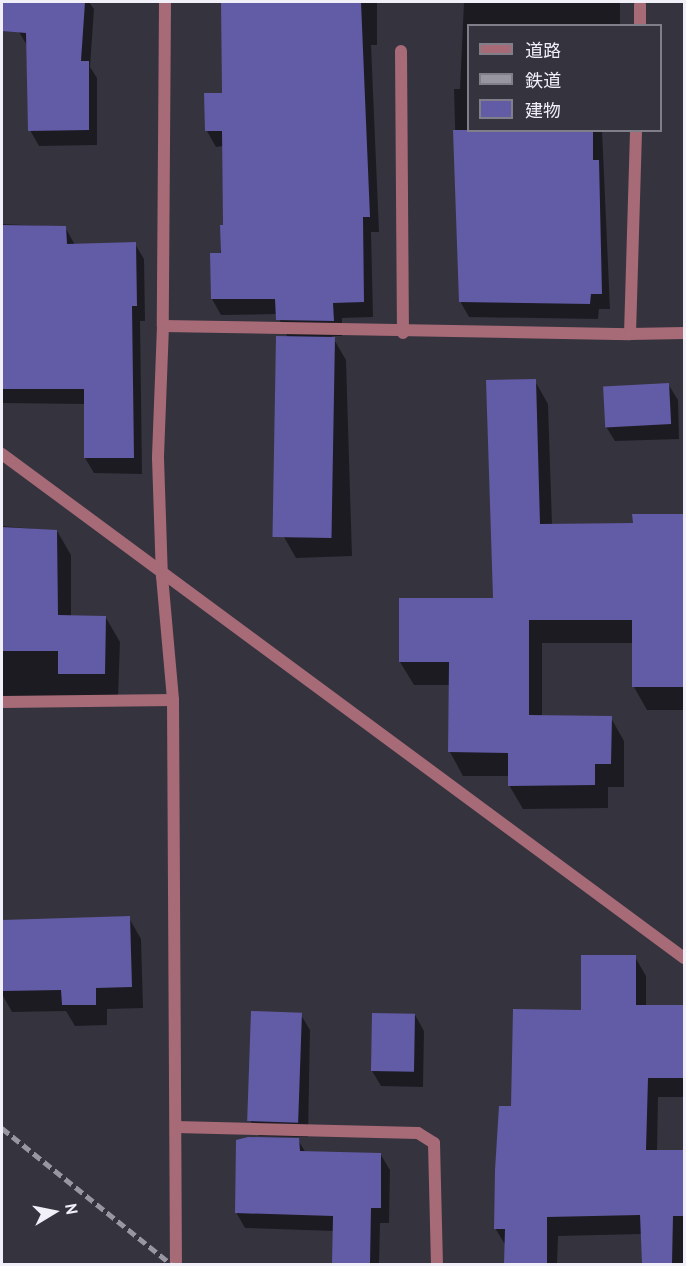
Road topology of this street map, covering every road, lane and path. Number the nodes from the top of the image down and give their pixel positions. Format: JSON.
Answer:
{"nodes":[{"id":1,"x":165,"y":2,"type":"edge"},
{"id":2,"x":640,"y":5,"type":"dead end"},
{"id":3,"x":640,"y":24,"type":"edge"},
{"id":4,"x":401,"y":51,"type":"dead end"},
{"id":5,"x":636,"y":132,"type":"edge"},
{"id":6,"x":164,"y":326,"type":"junction"},
{"id":7,"x":403,"y":333,"type":"junction"},
{"id":8,"x":684,"y":333,"type":"edge"},
{"id":9,"x":630,"y":334,"type":"junction"},
{"id":10,"x":2,"y":454,"type":"edge"},
{"id":11,"x":162,"y":576,"type":"junction"},
{"id":12,"x":173,"y":700,"type":"junction"},
{"id":13,"x":2,"y":702,"type":"edge"},
{"id":14,"x":684,"y":958,"type":"edge"},
{"id":15,"x":176,"y":1127,"type":"junction"},
{"id":16,"x":176,"y":1264,"type":"edge"},
{"id":17,"x":437,"y":1264,"type":"edge"}],
"edges":[{"from":1,"to":6,"type":"street"},
{"from":2,"to":3,"type":"street"},
{"from":4,"to":7,"type":"street"},
{"from":5,"to":9,"type":"street"},
{"from":6,"to":7,"type":"street"},
{"from":6,"to":11,"type":"street"},
{"from":7,"to":9,"type":"street"},
{"from":8,"to":9,"type":"street"},
{"from":10,"to":11,"type":"street"},
{"from":11,"to":12,"type":"street"},
{"from":11,"to":14,"type":"street"},
{"from":12,"to":13,"type":"street"},
{"from":12,"to":15,"type":"street"},
{"from":15,"to":16,"type":"street"},
{"from":15,"to":17,"type":"street"}]}
